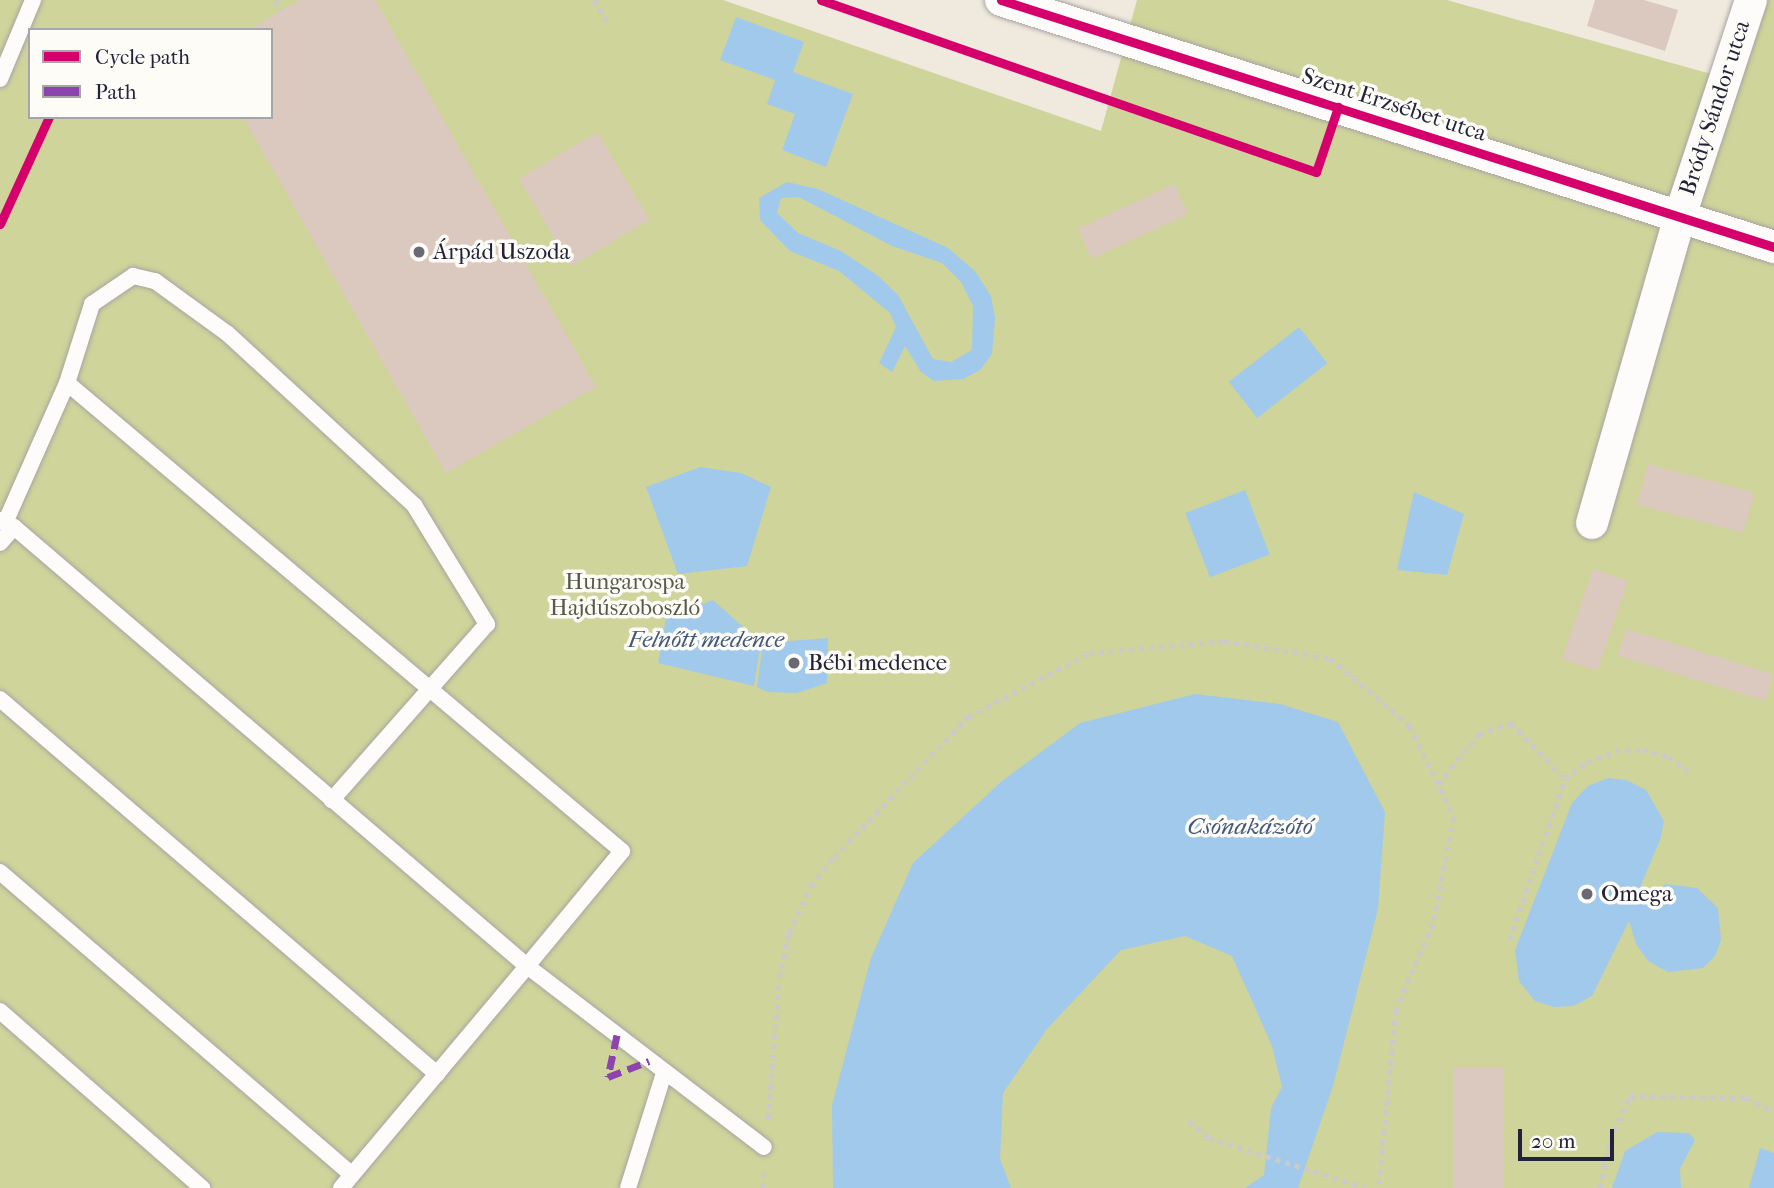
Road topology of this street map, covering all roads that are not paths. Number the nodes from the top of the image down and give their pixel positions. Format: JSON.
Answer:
{"nodes":[{"id":1,"x":33,"y":0,"type":"edge"},
{"id":2,"x":1001,"y":0,"type":"edge"},
{"id":3,"x":1751,"y":0,"type":"edge"},
{"id":4,"x":0,"y":79,"type":"edge"},
{"id":5,"x":1680,"y":216,"type":"junction"},
{"id":6,"x":1774,"y":247,"type":"edge"},
{"id":7,"x":66,"y":383,"type":"junction"},
{"id":8,"x":6,"y":523,"type":"edge"},
{"id":9,"x":1592,"y":523,"type":"dead end"},
{"id":10,"x":0,"y":543,"type":"edge"},
{"id":11,"x":430,"y":688,"type":"junction"},
{"id":12,"x":0,"y":699,"type":"edge"},
{"id":13,"x":332,"y":800,"type":"junction"},
{"id":14,"x":0,"y":872,"type":"edge"},
{"id":15,"x":527,"y":966,"type":"junction"},
{"id":16,"x":0,"y":1011,"type":"edge"},
{"id":17,"x":664,"y":1073,"type":"junction"},
{"id":18,"x":437,"y":1074,"type":"junction"},
{"id":19,"x":764,"y":1147,"type":"dead end"},
{"id":20,"x":352,"y":1175,"type":"junction"},
{"id":21,"x":193,"y":1185,"type":"edge"},
{"id":22,"x":341,"y":1188,"type":"edge"},
{"id":23,"x":628,"y":1188,"type":"edge"}],
"edges":[{"from":1,"to":4,"type":"lane"},
{"from":2,"to":5,"type":"street","name":"Szent Erzsébet utca"},
{"from":3,"to":5,"type":"street","name":"Bródy Sándor utca"},
{"from":5,"to":6,"type":"street","name":"Szent Erzsébet utca"},
{"from":5,"to":9,"type":"street","name":"Bródy Sándor utca"},
{"from":7,"to":8,"type":"lane"},
{"from":7,"to":11,"type":"lane"},
{"from":7,"to":11,"type":"lane"},
{"from":8,"to":10,"type":"lane"},
{"from":8,"to":13,"type":"lane"},
{"from":11,"to":13,"type":"lane"},
{"from":11,"to":15,"type":"lane"},
{"from":12,"to":18,"type":"lane"},
{"from":13,"to":15,"type":"lane"},
{"from":14,"to":20,"type":"lane"},
{"from":15,"to":17,"type":"lane"},
{"from":15,"to":18,"type":"lane"},
{"from":16,"to":21,"type":"lane"},
{"from":17,"to":19,"type":"lane"},
{"from":17,"to":23,"type":"lane"},
{"from":18,"to":20,"type":"lane"},
{"from":20,"to":22,"type":"lane"}]}
